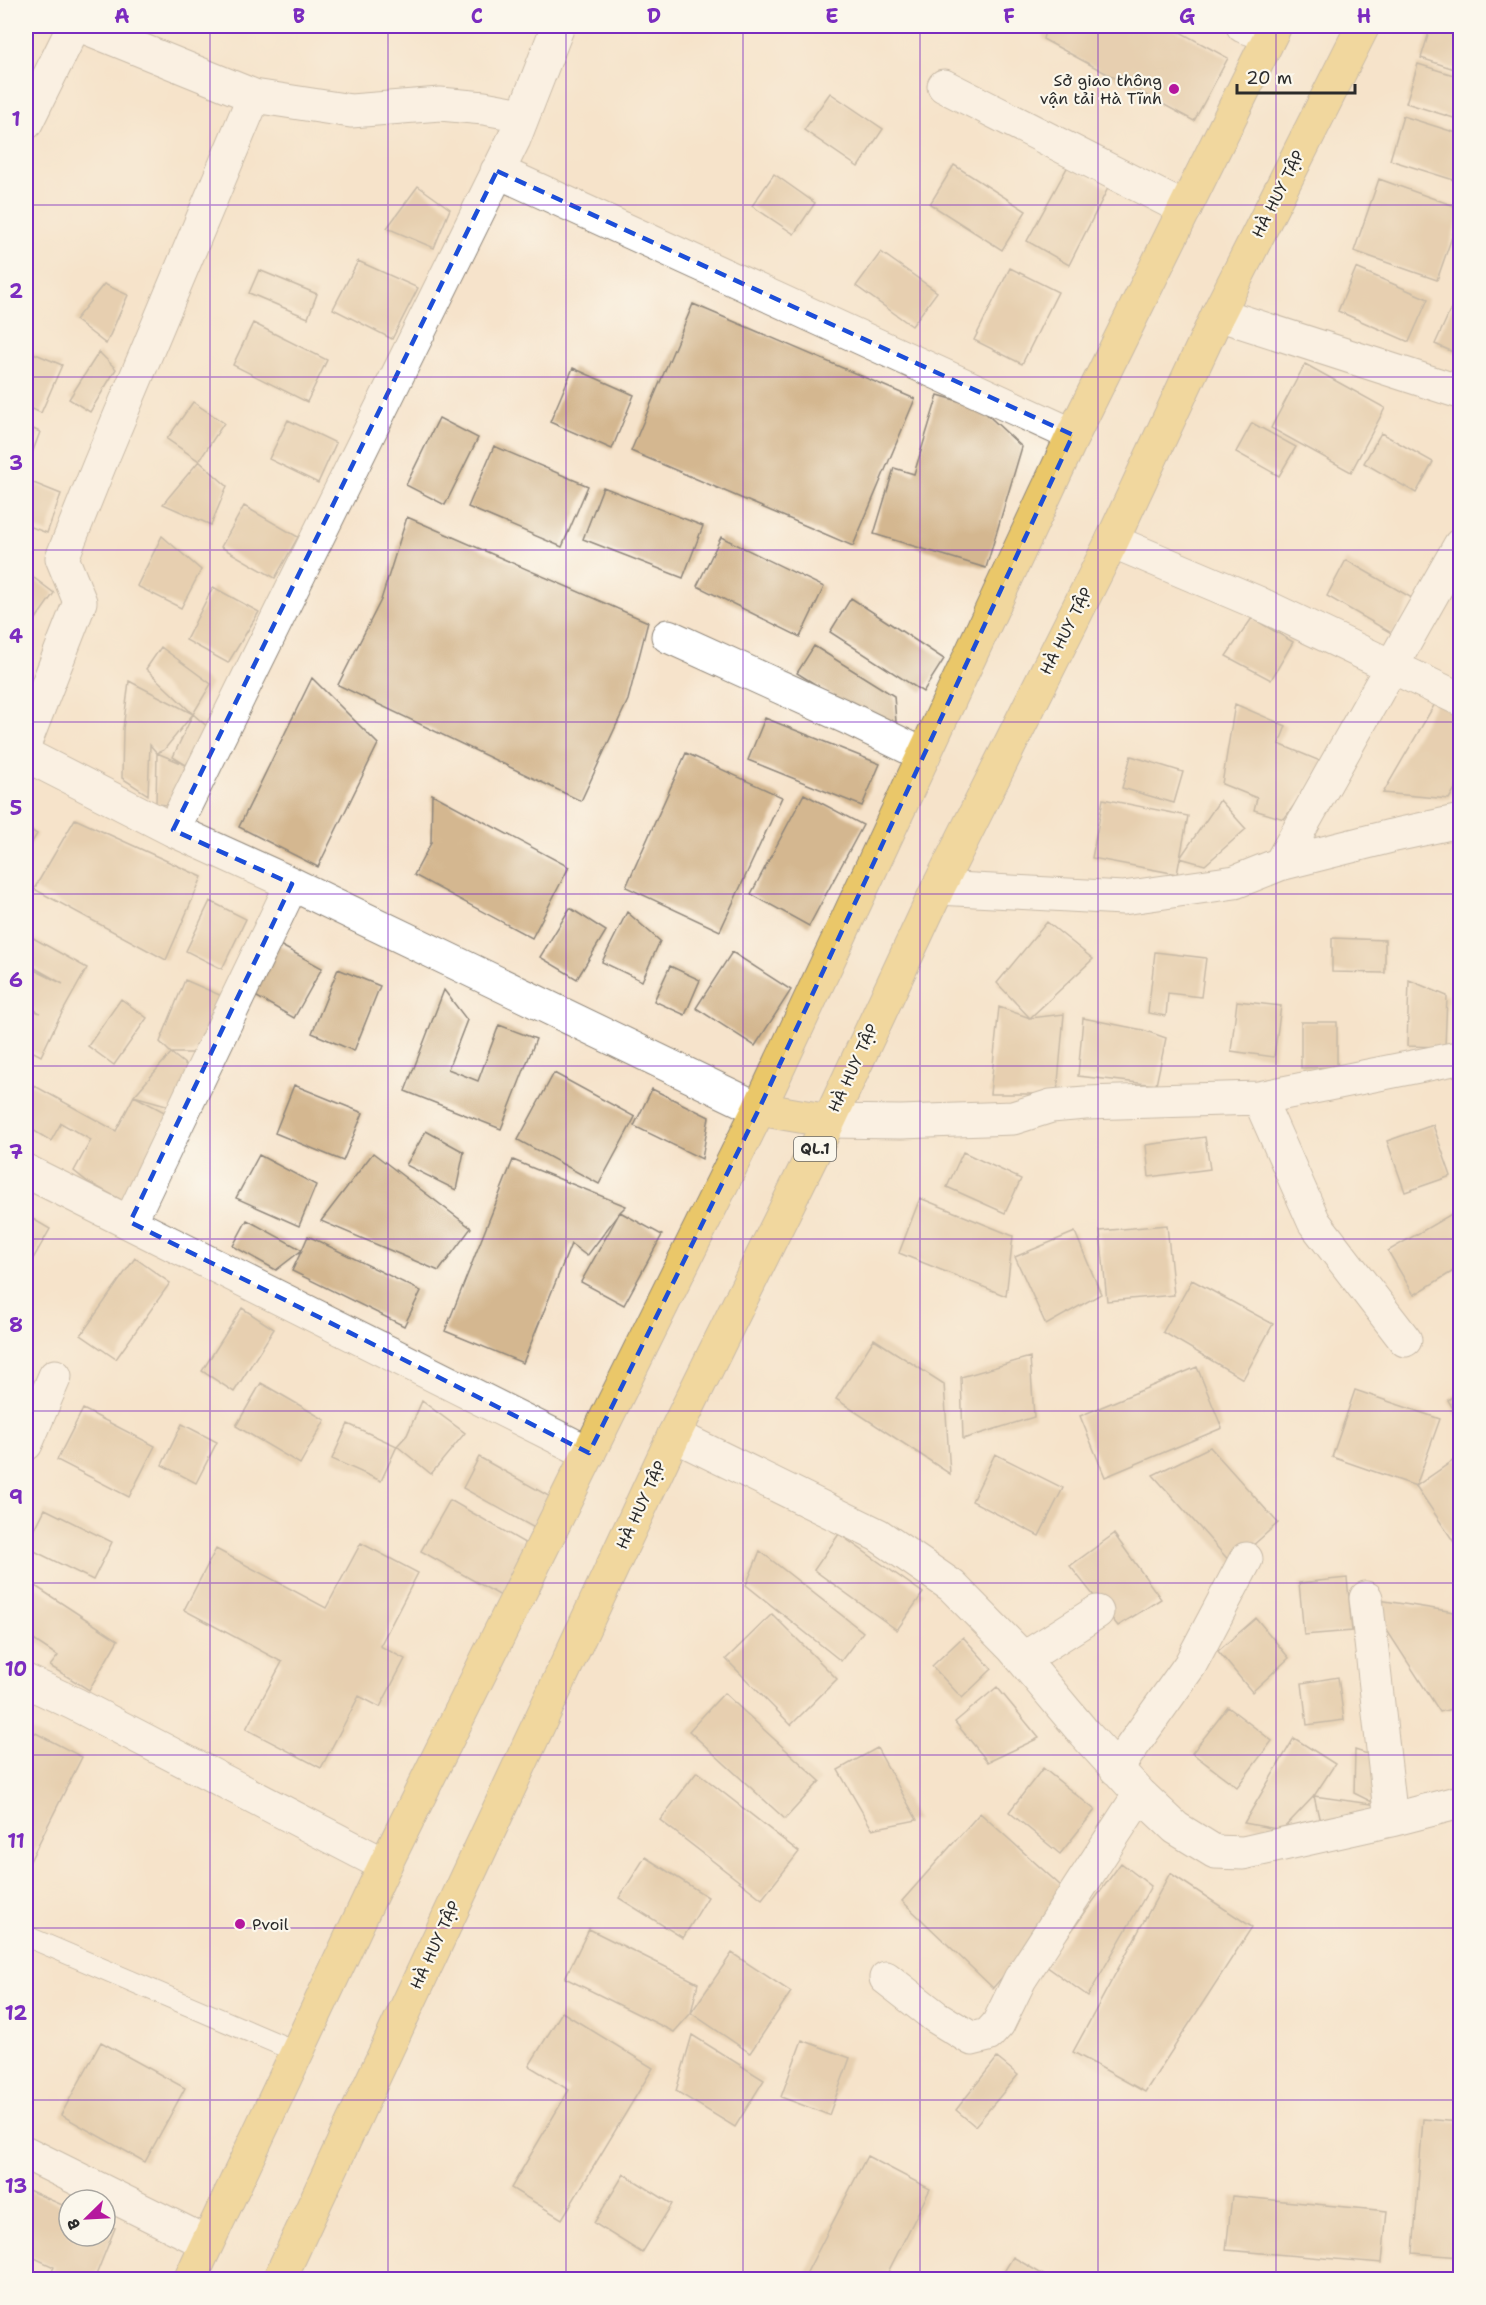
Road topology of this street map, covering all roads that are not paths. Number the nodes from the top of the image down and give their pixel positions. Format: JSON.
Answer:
{"nodes":[{"id":1,"x":74,"y":26,"type":"edge"},
{"id":2,"x":82,"y":26,"type":"edge"},
{"id":3,"x":558,"y":26,"type":"edge"},
{"id":4,"x":1364,"y":26,"type":"edge"},
{"id":5,"x":1262,"y":29,"type":"edge"},
{"id":6,"x":944,"y":86,"type":"dead end"},
{"id":7,"x":254,"y":96,"type":"junction"},
{"id":8,"x":522,"y":115,"type":"junction"},
{"id":9,"x":26,"y":123,"type":"edge"},
{"id":10,"x":497,"y":171,"type":"junction"},
{"id":11,"x":1185,"y":209,"type":"junction"},
{"id":12,"x":1218,"y":314,"type":"junction"},
{"id":13,"x":1461,"y":392,"type":"edge"},
{"id":14,"x":1073,"y":435,"type":"junction"},
{"id":15,"x":1112,"y":541,"type":"junction"},
{"id":16,"x":1461,"y":544,"type":"edge"},
{"id":17,"x":668,"y":636,"type":"dead end"},
{"id":18,"x":1392,"y":667,"type":"junction"},
{"id":19,"x":1461,"y":699,"type":"edge"},
{"id":20,"x":26,"y":740,"type":"edge"},
{"id":21,"x":26,"y":755,"type":"edge"},
{"id":22,"x":924,"y":755,"type":"junction"},
{"id":23,"x":1461,"y":821,"type":"edge"},
{"id":24,"x":173,"y":830,"type":"junction"},
{"id":25,"x":1280,"y":864,"type":"junction"},
{"id":26,"x":292,"y":884,"type":"junction"},
{"id":27,"x":938,"y":888,"type":"junction"},
{"id":28,"x":1460,"y":1055,"type":"edge"},
{"id":29,"x":1259,"y":1098,"type":"junction"},
{"id":30,"x":759,"y":1109,"type":"junction"},
{"id":31,"x":829,"y":1121,"type":"junction"},
{"id":32,"x":26,"y":1171,"type":"edge"},
{"id":33,"x":130,"y":1222,"type":"junction"},
{"id":34,"x":1405,"y":1340,"type":"dead end"},
{"id":35,"x":55,"y":1376,"type":"dead end"},
{"id":36,"x":674,"y":1435,"type":"junction"},
{"id":37,"x":26,"y":1444,"type":"edge"},
{"id":38,"x":589,"y":1453,"type":"junction"},
{"id":39,"x":1246,"y":1559,"type":"dead end"},
{"id":40,"x":1366,"y":1598,"type":"dead end"},
{"id":41,"x":1097,"y":1612,"type":"dead end"},
{"id":42,"x":1023,"y":1659,"type":"junction"},
{"id":43,"x":26,"y":1681,"type":"edge"},
{"id":44,"x":1116,"y":1769,"type":"junction"},
{"id":45,"x":1140,"y":1794,"type":"junction"},
{"id":46,"x":1461,"y":1802,"type":"edge"},
{"id":47,"x":1391,"y":1820,"type":"junction"},
{"id":48,"x":385,"y":1865,"type":"junction"},
{"id":49,"x":26,"y":1936,"type":"edge"},
{"id":50,"x":886,"y":1977,"type":"dead end"},
{"id":51,"x":297,"y":2052,"type":"junction"},
{"id":52,"x":26,"y":2153,"type":"edge"},
{"id":53,"x":207,"y":2243,"type":"junction"},
{"id":54,"x":190,"y":2280,"type":"edge"},
{"id":55,"x":279,"y":2280,"type":"edge"}],
"edges":[{"from":1,"to":9,"type":"street"},
{"from":2,"to":7,"type":"street"},
{"from":3,"to":8,"type":"street"},
{"from":4,"to":12,"type":"main road","name":"HÀ HUY TẬP","number":"QL.1"},
{"from":5,"to":11,"type":"main road"},
{"from":6,"to":11,"type":"street"},
{"from":7,"to":8,"type":"street"},
{"from":7,"to":20,"type":"street"},
{"from":8,"to":10,"type":"street"},
{"from":10,"to":14,"type":"street"},
{"from":10,"to":24,"type":"street"},
{"from":11,"to":14,"type":"main road"},
{"from":12,"to":13,"type":"street"},
{"from":12,"to":15,"type":"main road","name":"HÀ HUY TẬP","number":"QL.1"},
{"from":14,"to":22,"type":"main road"},
{"from":15,"to":18,"type":"street"},
{"from":15,"to":27,"type":"main road","name":"HÀ HUY TẬP","number":"QL.1"},
{"from":16,"to":18,"type":"street"},
{"from":17,"to":22,"type":"street"},
{"from":18,"to":19,"type":"street"},
{"from":18,"to":25,"type":"street"},
{"from":21,"to":24,"type":"street"},
{"from":22,"to":30,"type":"main road"},
{"from":23,"to":25,"type":"street"},
{"from":24,"to":26,"type":"street"},
{"from":25,"to":27,"type":"street"},
{"from":26,"to":30,"type":"street"},
{"from":26,"to":33,"type":"street"},
{"from":27,"to":31,"type":"main road","name":"HÀ HUY TẬP","number":"QL.1"},
{"from":28,"to":29,"type":"street"},
{"from":29,"to":31,"type":"street"},
{"from":29,"to":34,"type":"street"},
{"from":30,"to":31,"type":"main road"},
{"from":30,"to":38,"type":"main road"},
{"from":31,"to":36,"type":"main road","name":"HÀ HUY TẬP","number":"QL.1"},
{"from":32,"to":33,"type":"street"},
{"from":33,"to":38,"type":"street"},
{"from":35,"to":37,"type":"street"},
{"from":36,"to":42,"type":"street"},
{"from":36,"to":55,"type":"main road","name":"HÀ HUY TẬP","number":"QL.1"},
{"from":38,"to":48,"type":"main road"},
{"from":39,"to":44,"type":"street"},
{"from":40,"to":47,"type":"street"},
{"from":41,"to":42,"type":"street"},
{"from":42,"to":44,"type":"street"},
{"from":43,"to":48,"type":"street"},
{"from":44,"to":45,"type":"street"},
{"from":45,"to":47,"type":"street"},
{"from":45,"to":50,"type":"street"},
{"from":46,"to":47,"type":"street"},
{"from":48,"to":51,"type":"main road"},
{"from":49,"to":51,"type":"lane"},
{"from":51,"to":53,"type":"main road"},
{"from":52,"to":53,"type":"street"},
{"from":53,"to":54,"type":"main road"}]}
